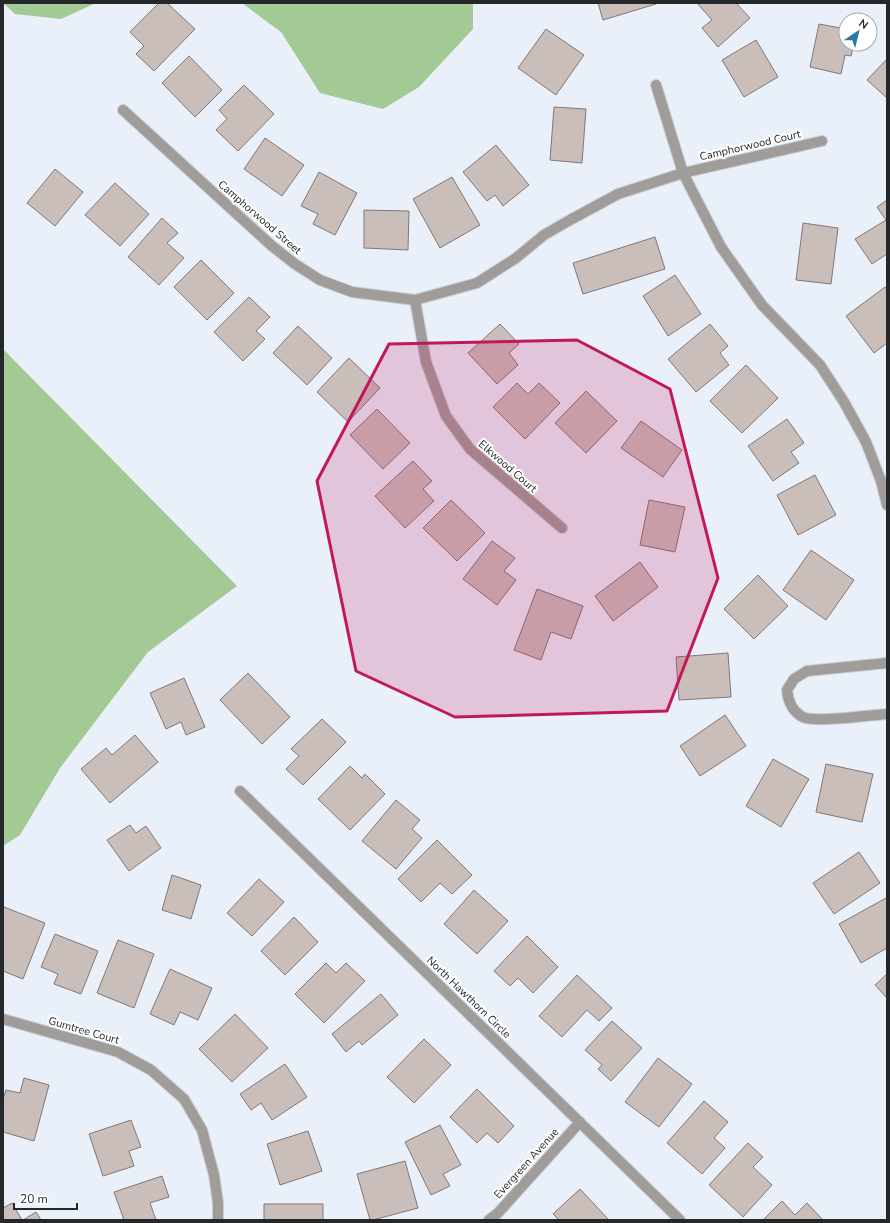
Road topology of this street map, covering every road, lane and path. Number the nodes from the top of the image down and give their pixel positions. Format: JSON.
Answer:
{"nodes":[{"id":1,"x":656,"y":85,"type":"dead end"},
{"id":2,"x":123,"y":110,"type":"dead end"},
{"id":3,"x":822,"y":141,"type":"dead end"},
{"id":4,"x":684,"y":172,"type":"junction"},
{"id":5,"x":414,"y":300,"type":"junction"},
{"id":6,"x":887,"y":505,"type":"edge"},
{"id":7,"x":562,"y":528,"type":"dead end"},
{"id":8,"x":887,"y":662,"type":"edge"},
{"id":9,"x":887,"y":714,"type":"edge"},
{"id":10,"x":240,"y":791,"type":"dead end"},
{"id":11,"x":3,"y":1019,"type":"edge"},
{"id":12,"x":580,"y":1122,"type":"junction"},
{"id":13,"x":218,"y":1220,"type":"edge"},
{"id":14,"x":489,"y":1220,"type":"edge"},
{"id":15,"x":680,"y":1220,"type":"edge"}],
"edges":[{"from":1,"to":4,"type":"street"},
{"from":2,"to":5,"type":"street","name":"Camphorwood Street"},
{"from":3,"to":4,"type":"street","name":"Camphorwood Court"},
{"from":4,"to":5,"type":"street","name":"Camphorwood Street"},
{"from":4,"to":6,"type":"street"},
{"from":5,"to":7,"type":"street","name":"Elkwood Court"},
{"from":8,"to":9,"type":"street"},
{"from":10,"to":12,"type":"street","name":"North Hawthorn Circle"},
{"from":11,"to":13,"type":"street","name":"Gumtree Court"},
{"from":12,"to":14,"type":"street","name":"Evergreen Avenue"},
{"from":12,"to":15,"type":"street","name":"North Hawthorn Circle"}]}
